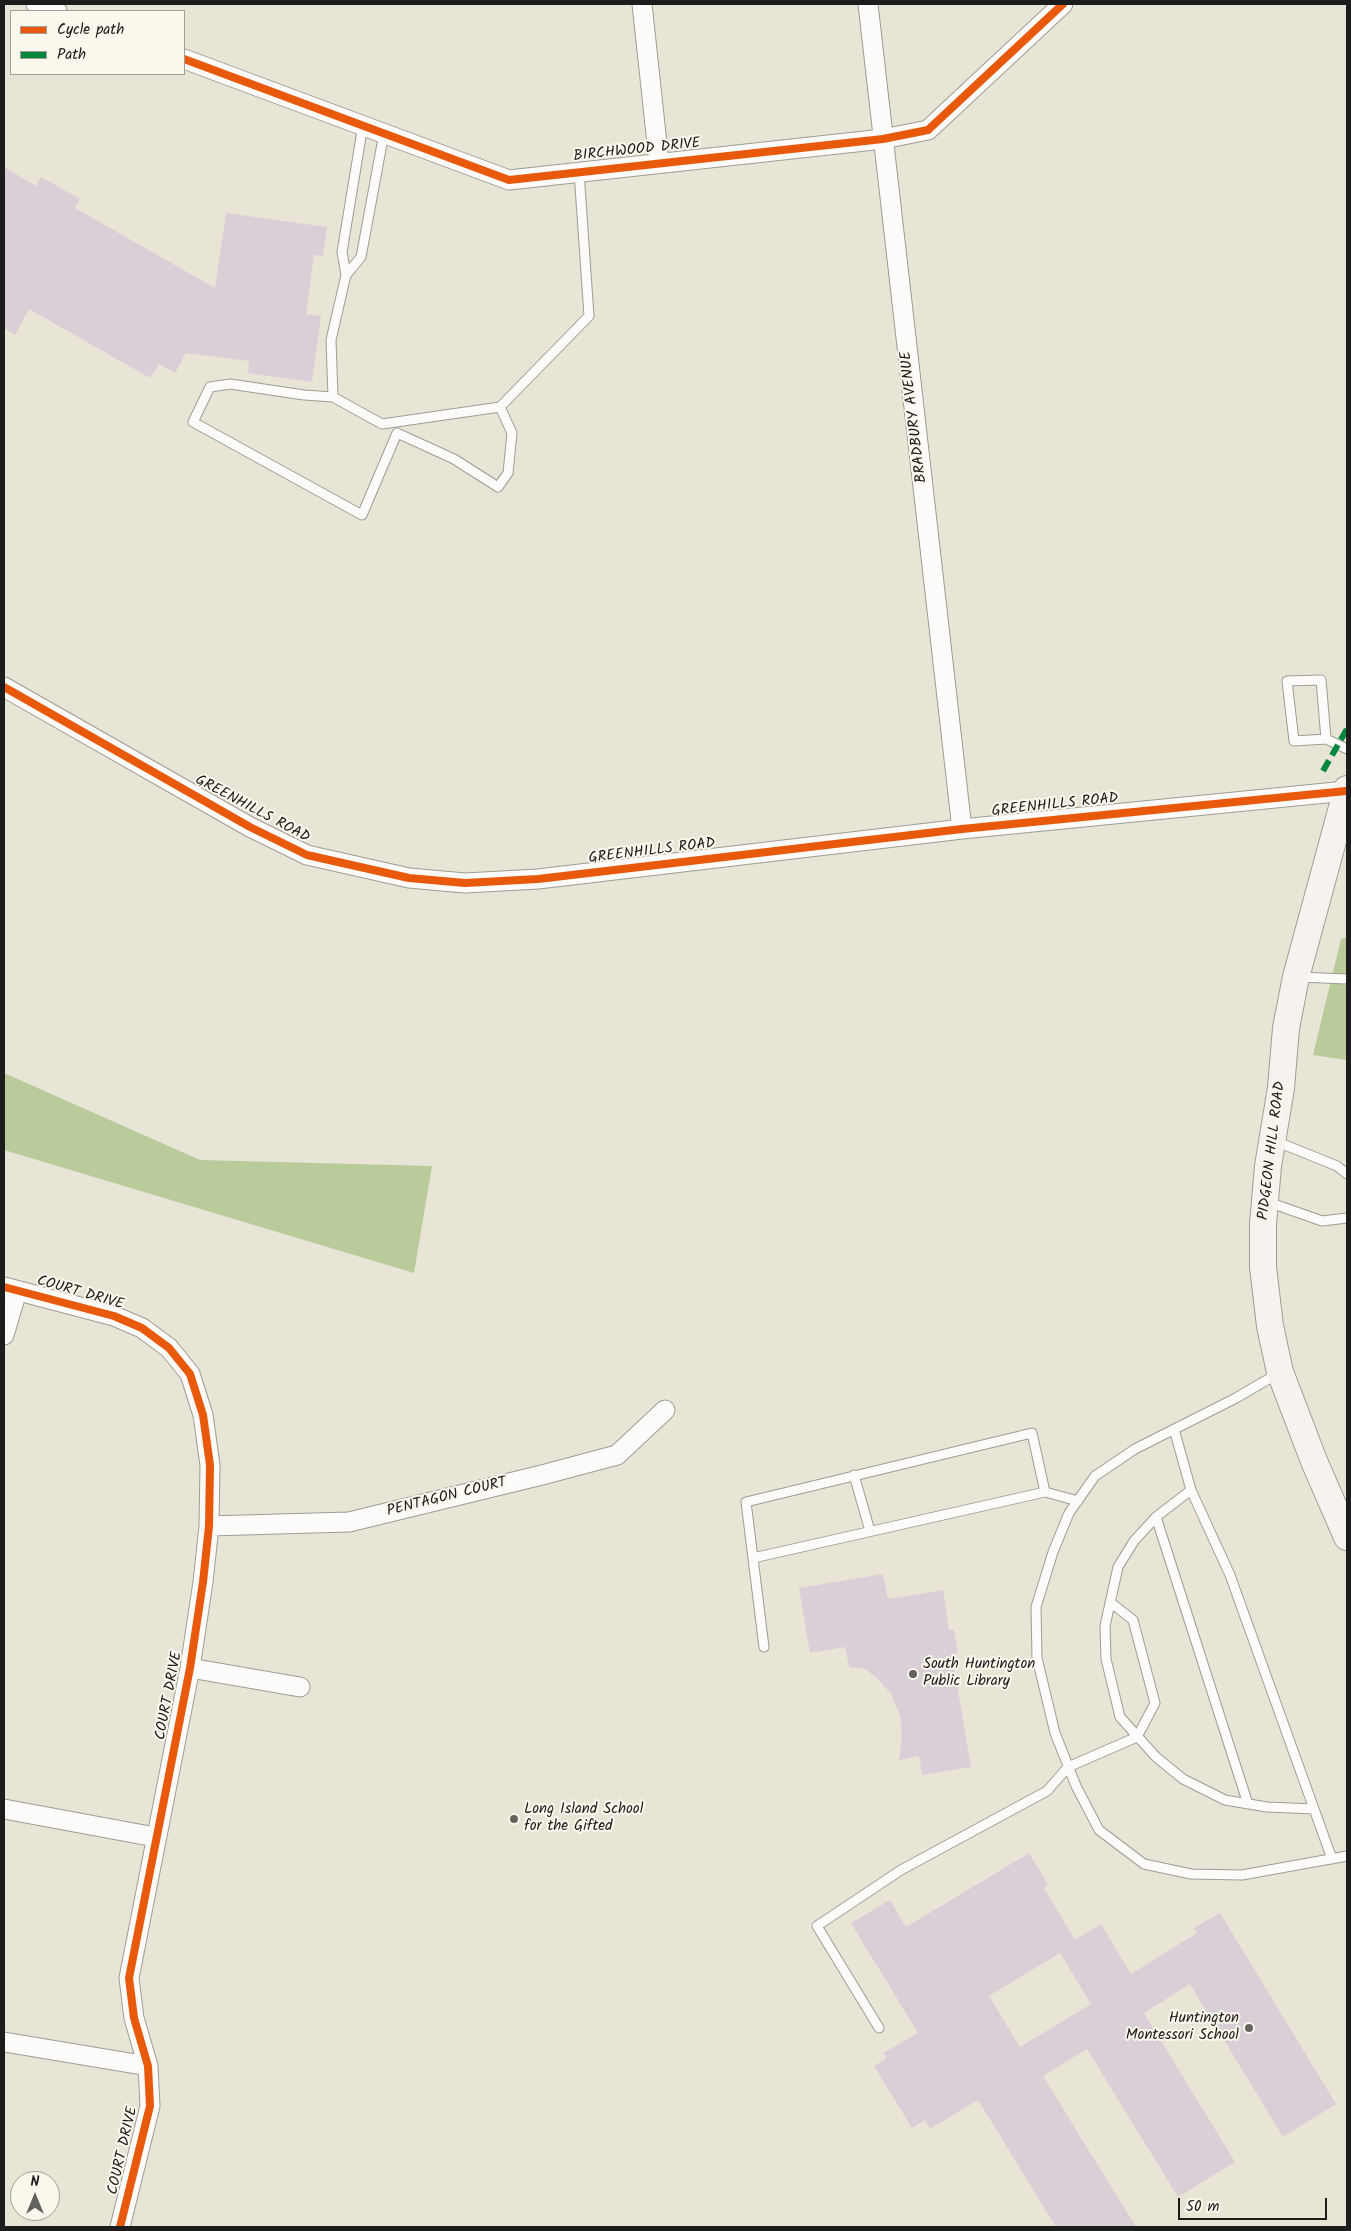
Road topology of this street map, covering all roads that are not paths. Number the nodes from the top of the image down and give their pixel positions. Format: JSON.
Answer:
{"nodes":[{"id":1,"x":36,"y":4,"type":"edge"},
{"id":2,"x":642,"y":4,"type":"edge"},
{"id":3,"x":868,"y":4,"type":"edge"},
{"id":4,"x":1063,"y":4,"type":"edge"},
{"id":5,"x":53,"y":10,"type":"edge"},
{"id":6,"x":185,"y":58,"type":"edge"},
{"id":7,"x":363,"y":125,"type":"junction"},
{"id":8,"x":384,"y":133,"type":"junction"},
{"id":9,"x":883,"y":139,"type":"junction"},
{"id":10,"x":659,"y":162,"type":"junction"},
{"id":11,"x":579,"y":172,"type":"junction"},
{"id":12,"x":346,"y":275,"type":"junction"},
{"id":13,"x":333,"y":397,"type":"junction"},
{"id":14,"x":500,"y":407,"type":"junction"},
{"id":15,"x":4,"y":687,"type":"edge"},
{"id":16,"x":1326,"y":739,"type":"junction"},
{"id":17,"x":1347,"y":749,"type":"edge"},
{"id":18,"x":1347,"y":790,"type":"edge"},
{"id":19,"x":962,"y":830,"type":"junction"},
{"id":20,"x":1296,"y":977,"type":"junction"},
{"id":21,"x":1347,"y":979,"type":"edge"},
{"id":22,"x":1272,"y":1140,"type":"junction"},
{"id":23,"x":1347,"y":1174,"type":"edge"},
{"id":24,"x":1265,"y":1201,"type":"junction"},
{"id":25,"x":1347,"y":1218,"type":"edge"},
{"id":26,"x":10,"y":1289,"type":"edge"},
{"id":27,"x":4,"y":1335,"type":"edge"},
{"id":28,"x":1280,"y":1372,"type":"junction"},
{"id":29,"x":665,"y":1410,"type":"dead end"},
{"id":30,"x":1174,"y":1429,"type":"junction"},
{"id":31,"x":854,"y":1475,"type":"junction"},
{"id":32,"x":1191,"y":1490,"type":"junction"},
{"id":33,"x":1045,"y":1492,"type":"junction"},
{"id":34,"x":1078,"y":1501,"type":"junction"},
{"id":35,"x":1156,"y":1517,"type":"junction"},
{"id":36,"x":209,"y":1526,"type":"junction"},
{"id":37,"x":870,"y":1531,"type":"junction"},
{"id":38,"x":1347,"y":1537,"type":"edge"},
{"id":39,"x":753,"y":1558,"type":"junction"},
{"id":40,"x":1110,"y":1602,"type":"junction"},
{"id":41,"x":764,"y":1647,"type":"dead end"},
{"id":42,"x":190,"y":1668,"type":"junction"},
{"id":43,"x":300,"y":1686,"type":"dead end"},
{"id":44,"x":1137,"y":1737,"type":"junction"},
{"id":45,"x":1068,"y":1767,"type":"junction"},
{"id":46,"x":1248,"y":1804,"type":"junction"},
{"id":47,"x":4,"y":1809,"type":"edge"},
{"id":48,"x":1314,"y":1809,"type":"junction"},
{"id":49,"x":155,"y":1837,"type":"junction"},
{"id":50,"x":1347,"y":1856,"type":"edge"},
{"id":51,"x":1332,"y":1858,"type":"junction"},
{"id":52,"x":880,"y":2028,"type":"dead end"},
{"id":53,"x":4,"y":2042,"type":"edge"},
{"id":54,"x":148,"y":2066,"type":"junction"},
{"id":55,"x":120,"y":2227,"type":"edge"}],
"edges":[{"from":1,"to":5,"type":"street"},
{"from":2,"to":10,"type":"street"},
{"from":3,"to":9,"type":"street","name":"BRADBURY AVENUE"},
{"from":4,"to":9,"type":"street","name":"BIRCHWOOD DRIVE"},
{"from":6,"to":7,"type":"street","name":"BIRCHWOOD DRIVE"},
{"from":7,"to":8,"type":"street","name":"BIRCHWOOD DRIVE"},
{"from":7,"to":12,"type":"lane"},
{"from":8,"to":11,"type":"street","name":"BIRCHWOOD DRIVE"},
{"from":8,"to":12,"type":"lane"},
{"from":9,"to":10,"type":"street","name":"BIRCHWOOD DRIVE"},
{"from":9,"to":19,"type":"street","name":"BRADBURY AVENUE"},
{"from":10,"to":11,"type":"street","name":"BIRCHWOOD DRIVE"},
{"from":11,"to":14,"type":"lane"},
{"from":12,"to":13,"type":"lane"},
{"from":13,"to":14,"type":"lane"},
{"from":13,"to":14,"type":"lane"},
{"from":15,"to":19,"type":"street","name":"GREENHILLS ROAD"},
{"from":16,"to":16,"type":"lane"},
{"from":16,"to":17,"type":"lane"},
{"from":18,"to":19,"type":"street","name":"GREENHILLS ROAD"},
{"from":18,"to":20,"type":"street","name":"PIDGEON HILL ROAD"},
{"from":20,"to":21,"type":"lane"},
{"from":20,"to":22,"type":"street","name":"PIDGEON HILL ROAD"},
{"from":22,"to":23,"type":"lane"},
{"from":22,"to":24,"type":"street","name":"PIDGEON HILL ROAD"},
{"from":24,"to":25,"type":"lane"},
{"from":24,"to":28,"type":"street","name":"PIDGEON HILL ROAD"},
{"from":26,"to":27,"type":"street"},
{"from":26,"to":36,"type":"street","name":"COURT DRIVE"},
{"from":28,"to":30,"type":"lane"},
{"from":28,"to":38,"type":"street","name":"PIDGEON HILL ROAD"},
{"from":29,"to":36,"type":"street","name":"PENTAGON COURT"},
{"from":30,"to":32,"type":"lane"},
{"from":30,"to":34,"type":"lane"},
{"from":31,"to":33,"type":"lane"},
{"from":31,"to":37,"type":"lane"},
{"from":31,"to":39,"type":"lane"},
{"from":32,"to":35,"type":"lane"},
{"from":32,"to":48,"type":"lane"},
{"from":33,"to":34,"type":"lane"},
{"from":33,"to":37,"type":"lane"},
{"from":34,"to":45,"type":"lane"},
{"from":35,"to":40,"type":"lane"},
{"from":35,"to":46,"type":"lane"},
{"from":36,"to":42,"type":"street","name":"COURT DRIVE"},
{"from":37,"to":39,"type":"lane"},
{"from":39,"to":41,"type":"lane"},
{"from":40,"to":44,"type":"lane"},
{"from":40,"to":44,"type":"lane"},
{"from":42,"to":43,"type":"street"},
{"from":42,"to":49,"type":"street","name":"COURT DRIVE"},
{"from":44,"to":45,"type":"lane"},
{"from":44,"to":46,"type":"lane"},
{"from":45,"to":51,"type":"lane"},
{"from":45,"to":52,"type":"lane"},
{"from":46,"to":48,"type":"lane"},
{"from":47,"to":49,"type":"street"},
{"from":48,"to":51,"type":"lane"},
{"from":49,"to":54,"type":"street","name":"COURT DRIVE"},
{"from":50,"to":51,"type":"lane"},
{"from":53,"to":54,"type":"street"},
{"from":54,"to":55,"type":"street","name":"COURT DRIVE"}]}
